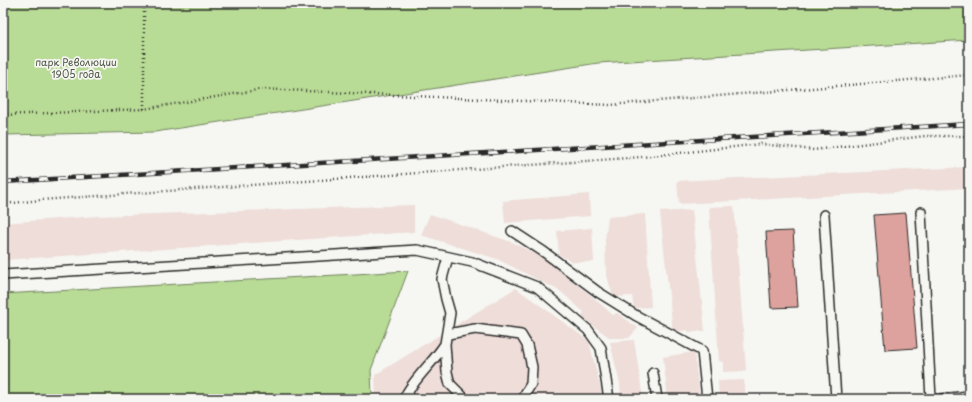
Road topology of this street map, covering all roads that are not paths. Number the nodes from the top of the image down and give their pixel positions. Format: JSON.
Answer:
{"nodes":[{"id":1,"x":921,"y":212,"type":"dead end"},
{"id":2,"x":824,"y":215,"type":"dead end"},
{"id":3,"x":512,"y":231,"type":"dead end"},
{"id":4,"x":448,"y":257,"type":"junction"},
{"id":5,"x":3,"y":275,"type":"edge"},
{"id":6,"x":448,"y":334,"type":"junction"},
{"id":7,"x":445,"y":344,"type":"junction"},
{"id":8,"x":653,"y":373,"type":"dead end"},
{"id":9,"x":969,"y":396,"type":"edge"},
{"id":10,"x":404,"y":399,"type":"edge"},
{"id":11,"x":465,"y":399,"type":"edge"},
{"id":12,"x":522,"y":399,"type":"edge"},
{"id":13,"x":609,"y":399,"type":"edge"},
{"id":14,"x":657,"y":399,"type":"edge"},
{"id":15,"x":707,"y":399,"type":"edge"},
{"id":16,"x":836,"y":399,"type":"edge"},
{"id":17,"x":930,"y":399,"type":"edge"},
{"id":18,"x":941,"y":399,"type":"edge"}],
"edges":[{"from":1,"to":17,"type":"lane"},
{"from":2,"to":16,"type":"lane"},
{"from":3,"to":15,"type":"lane"},
{"from":4,"to":5,"type":"lane"},
{"from":4,"to":6,"type":"lane"},
{"from":4,"to":13,"type":"lane"},
{"from":6,"to":7,"type":"lane"},
{"from":6,"to":12,"type":"lane"},
{"from":7,"to":10,"type":"lane"},
{"from":7,"to":11,"type":"lane"},
{"from":8,"to":14,"type":"lane"},
{"from":9,"to":18,"type":"lane"}]}
